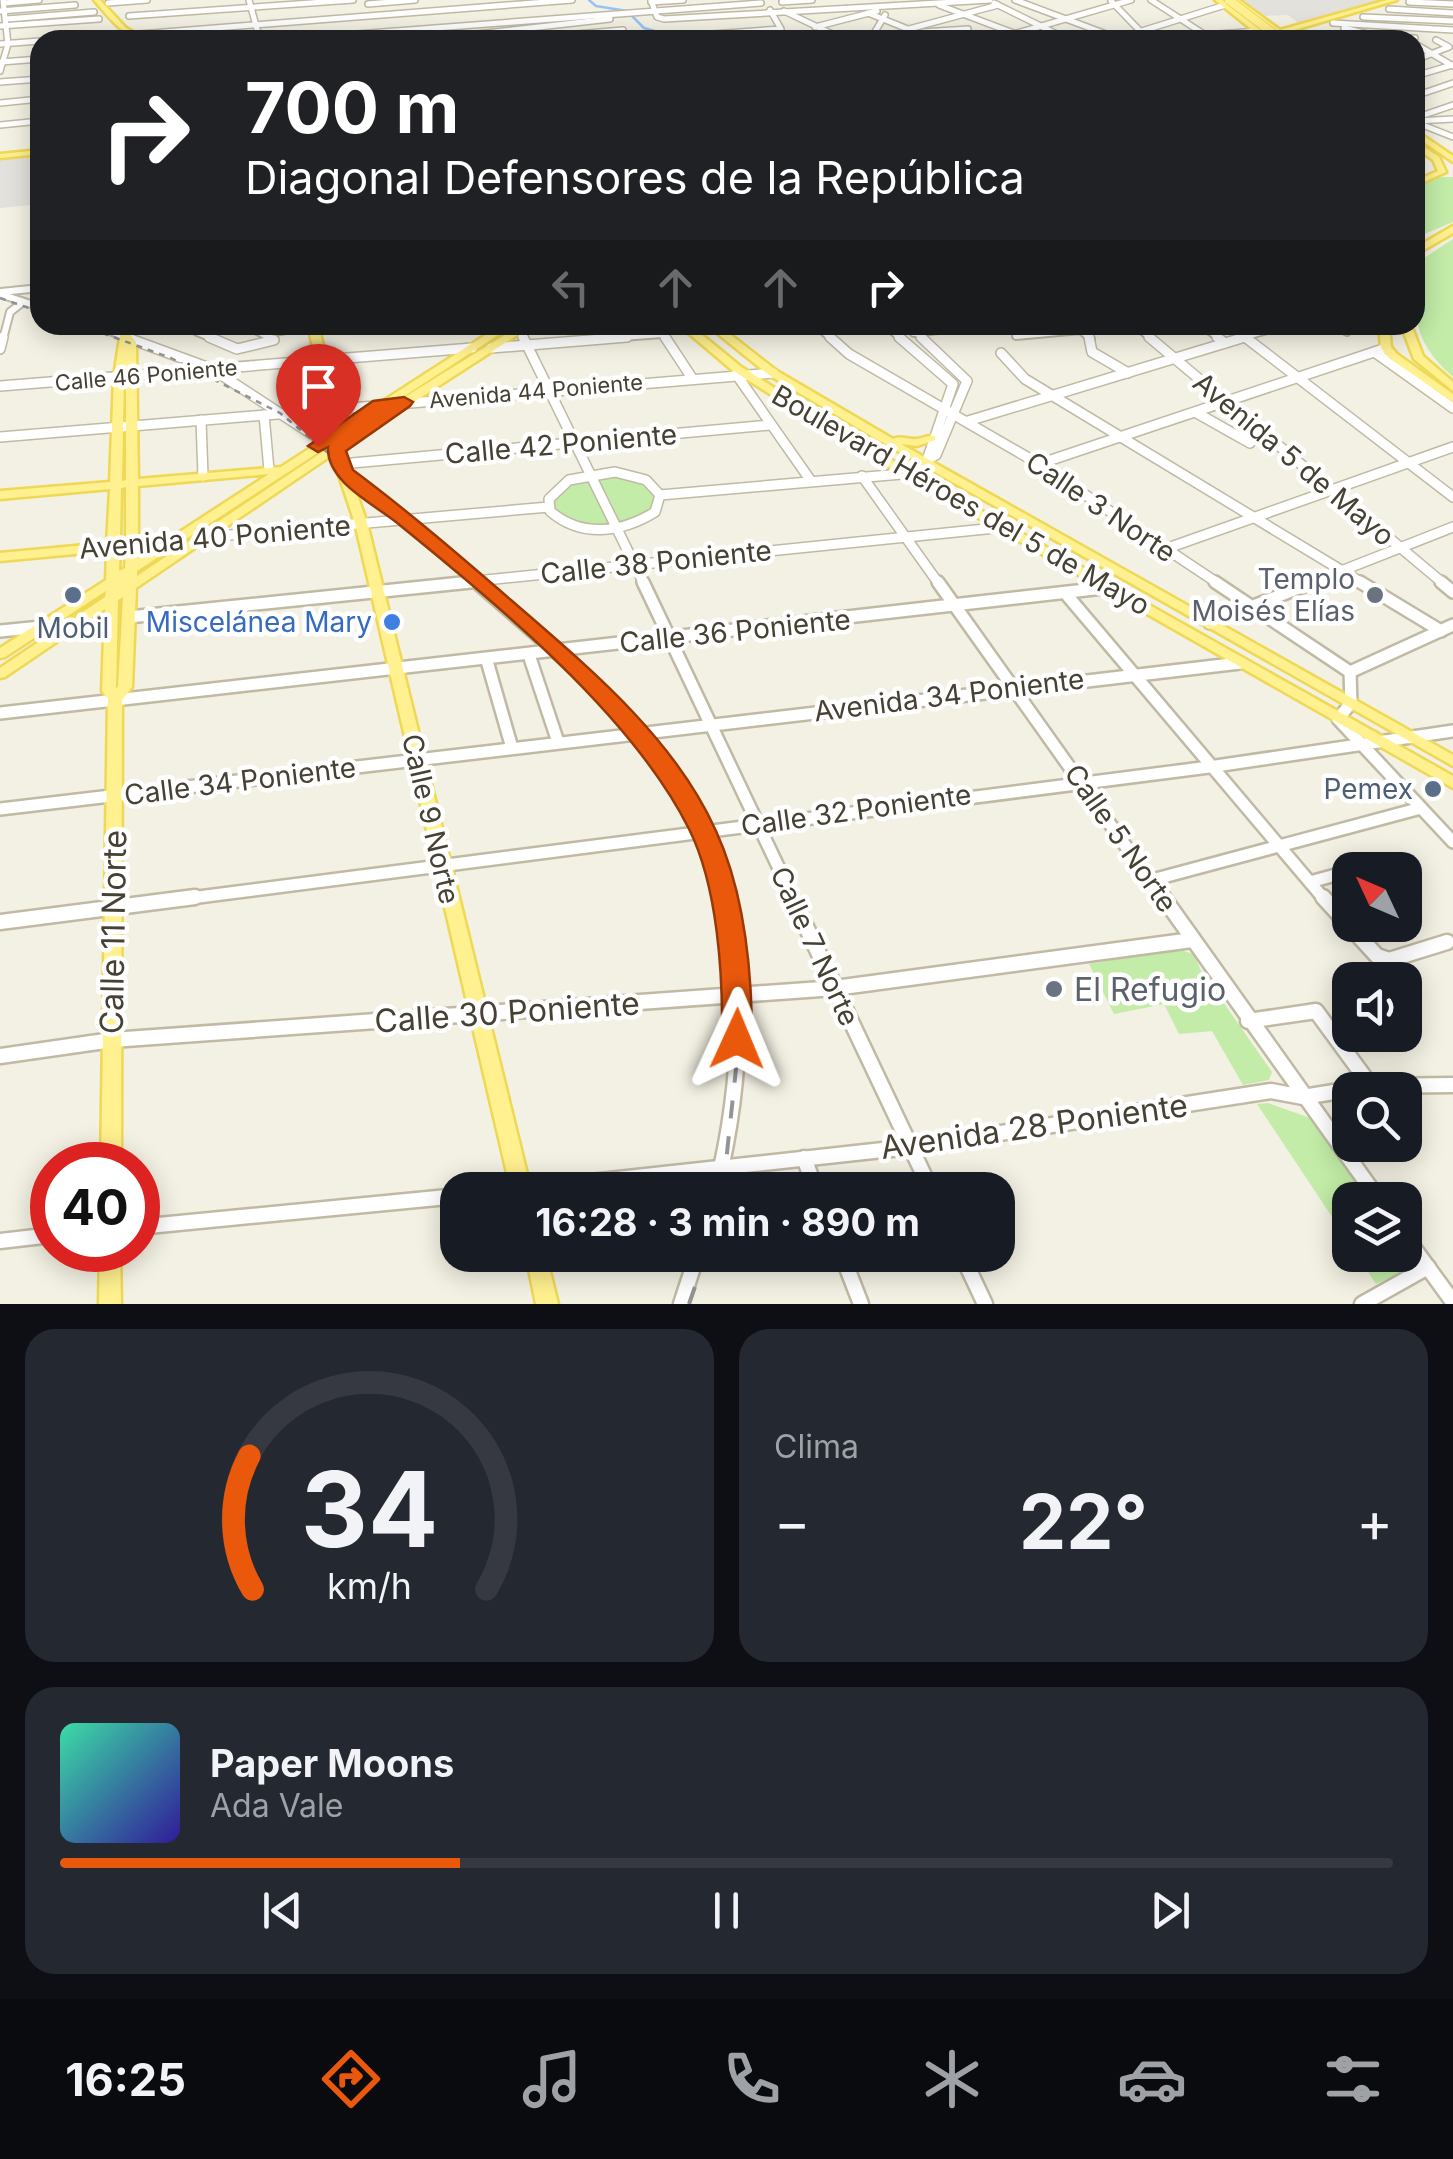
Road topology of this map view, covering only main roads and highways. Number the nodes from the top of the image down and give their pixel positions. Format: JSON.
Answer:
{"nodes":[{"id":1,"x":88,"y":0,"type":"edge"},
{"id":2,"x":97,"y":0,"type":"edge"},
{"id":3,"x":1394,"y":0,"type":"edge"},
{"id":4,"x":1226,"y":1,"type":"edge"},
{"id":5,"x":1411,"y":1,"type":"edge"},
{"id":6,"x":1242,"y":18,"type":"junction"},
{"id":7,"x":1263,"y":20,"type":"junction"},
{"id":8,"x":115,"y":22,"type":"junction"},
{"id":9,"x":1297,"y":28,"type":"junction"},
{"id":10,"x":120,"y":30,"type":"edge"},
{"id":11,"x":126,"y":30,"type":"edge"},
{"id":12,"x":1263,"y":30,"type":"edge"},
{"id":13,"x":1265,"y":30,"type":"edge"},
{"id":14,"x":1270,"y":30,"type":"edge"},
{"id":15,"x":1292,"y":30,"type":"edge"},
{"id":16,"x":1309,"y":30,"type":"edge"},
{"id":17,"x":1425,"y":146,"type":"edge"},
{"id":18,"x":1425,"y":148,"type":"edge"},
{"id":19,"x":30,"y":150,"type":"edge"},
{"id":20,"x":1425,"y":150,"type":"edge"},
{"id":21,"x":0,"y":153,"type":"edge"},
{"id":22,"x":1425,"y":157,"type":"edge"},
{"id":23,"x":1453,"y":160,"type":"edge"},
{"id":24,"x":1453,"y":168,"type":"edge"},
{"id":25,"x":1425,"y":176,"type":"edge"},
{"id":26,"x":1425,"y":179,"type":"edge"},
{"id":27,"x":1453,"y":229,"type":"edge"},
{"id":28,"x":1440,"y":238,"type":"junction"},
{"id":29,"x":1425,"y":239,"type":"edge"},
{"id":30,"x":1425,"y":246,"type":"edge"},
{"id":31,"x":129,"y":335,"type":"edge"},
{"id":32,"x":315,"y":335,"type":"edge"},
{"id":33,"x":499,"y":335,"type":"edge"},
{"id":34,"x":507,"y":335,"type":"edge"},
{"id":35,"x":695,"y":335,"type":"edge"},
{"id":36,"x":725,"y":335,"type":"edge"},
{"id":37,"x":1383,"y":335,"type":"edge"},
{"id":38,"x":1410,"y":335,"type":"edge"},
{"id":39,"x":1453,"y":388,"type":"edge"},
{"id":40,"x":1453,"y":399,"type":"edge"},
{"id":41,"x":404,"y":402,"type":"joint"},
{"id":42,"x":379,"y":405,"type":"joint"},
{"id":43,"x":124,"y":426,"type":"junction"},
{"id":44,"x":877,"y":435,"type":"junction"},
{"id":45,"x":931,"y":438,"type":"road end"},
{"id":46,"x":330,"y":446,"type":"junction"},
{"id":47,"x":348,"y":468,"type":"joint"},
{"id":48,"x":274,"y":470,"type":"junction"},
{"id":49,"x":133,"y":482,"type":"junction"},
{"id":50,"x":118,"y":483,"type":"junction"},
{"id":51,"x":0,"y":495,"type":"edge"},
{"id":52,"x":361,"y":523,"type":"joint"},
{"id":53,"x":208,"y":537,"type":"junction"},
{"id":54,"x":176,"y":540,"type":"junction"},
{"id":55,"x":132,"y":545,"type":"junction"},
{"id":56,"x":114,"y":546,"type":"junction"},
{"id":57,"x":0,"y":557,"type":"edge"},
{"id":58,"x":132,"y":570,"type":"junction"},
{"id":59,"x":112,"y":583,"type":"junction"},
{"id":60,"x":130,"y":589,"type":"junction"},
{"id":61,"x":111,"y":601,"type":"junction"},
{"id":62,"x":0,"y":654,"type":"edge"},
{"id":63,"x":0,"y":674,"type":"edge"},
{"id":64,"x":115,"y":699,"type":"junction"},
{"id":65,"x":1453,"y":760,"type":"edge"},
{"id":66,"x":1453,"y":783,"type":"edge"},
{"id":67,"x":110,"y":1142,"type":"edge"},
{"id":68,"x":516,"y":1172,"type":"edge"},
{"id":69,"x":110,"y":1272,"type":"edge"},
{"id":70,"x":540,"y":1272,"type":"edge"},
{"id":71,"x":110,"y":1304,"type":"edge"},
{"id":72,"x":547,"y":1304,"type":"edge"}],
"edges":[{"from":1,"to":8,"type":"main road"},
{"from":2,"to":8,"type":"main road"},
{"from":3,"to":9,"type":"main road"},
{"from":4,"to":6,"type":"main road"},
{"from":4,"to":7,"type":"main road"},
{"from":4,"to":13,"type":"main road","bridge":true},
{"from":5,"to":16,"type":"main road"},
{"from":6,"to":7,"type":"main road"},
{"from":6,"to":12,"type":"main road"},
{"from":7,"to":9,"type":"main road"},
{"from":7,"to":14,"type":"main road"},
{"from":8,"to":10,"type":"main road"},
{"from":8,"to":11,"type":"main road"},
{"from":9,"to":15,"type":"main road"},
{"from":17,"to":23,"type":"main road"},
{"from":18,"to":24,"type":"main road"},
{"from":19,"to":21,"type":"main road"},
{"from":20,"to":26,"type":"main road"},
{"from":22,"to":25,"type":"main road"},
{"from":27,"to":28,"type":"main road"},
{"from":28,"to":29,"type":"main road"},
{"from":28,"to":30,"type":"main road"},
{"from":31,"to":43,"type":"main road","name":"Calle 11 Norte"},
{"from":32,"to":46,"type":"main road"},
{"from":33,"to":42,"type":"main road"},
{"from":34,"to":41,"type":"main road"},
{"from":35,"to":66,"type":"main road","name":"Boulevard Héroes del 5 de Mayo"},
{"from":36,"to":44,"type":"main road","name":"Boulevard Héroes del 5 de Mayo"},
{"from":37,"to":40,"type":"main road"},
{"from":38,"to":39,"type":"main road"},
{"from":41,"to":46,"type":"main road"},
{"from":42,"to":46,"type":"main road"},
{"from":43,"to":49,"type":"main road","name":"Calle 11 Norte"},
{"from":43,"to":50,"type":"main road","name":"Calle 11 Norte"},
{"from":44,"to":45,"type":"main road"},
{"from":44,"to":65,"type":"main road","name":"Boulevard Héroes del 5 de Mayo"},
{"from":46,"to":47,"type":"main road","name":"Calle 9 Norte"},
{"from":46,"to":48,"type":"main road"},
{"from":46,"to":53,"type":"main road"},
{"from":47,"to":52,"type":"main road","name":"Calle 9 Norte"},
{"from":48,"to":49,"type":"main road"},
{"from":48,"to":54,"type":"main road"},
{"from":49,"to":50,"type":"main road"},
{"from":49,"to":55,"type":"main road","name":"Calle 11 Norte"},
{"from":50,"to":51,"type":"main road"},
{"from":50,"to":56,"type":"main road","name":"Calle 11 Norte"},
{"from":52,"to":68,"type":"main road","name":"Calle 9 Norte"},
{"from":53,"to":54,"type":"main road","name":"Avenida 40 Poniente"},
{"from":53,"to":60,"type":"main road"},
{"from":54,"to":55,"type":"main road","name":"Avenida 40 Poniente"},
{"from":54,"to":58,"type":"main road"},
{"from":55,"to":56,"type":"main road","name":"Avenida 40 Poniente"},
{"from":55,"to":58,"type":"main road","name":"Calle 11 Norte"},
{"from":56,"to":57,"type":"main road","name":"Avenida 40 Poniente"},
{"from":56,"to":59,"type":"main road","name":"Calle 11 Norte"},
{"from":58,"to":59,"type":"main road"},
{"from":58,"to":60,"type":"main road","name":"Calle 11 Norte"},
{"from":59,"to":61,"type":"main road","name":"Calle 11 Norte"},
{"from":59,"to":62,"type":"main road"},
{"from":60,"to":61,"type":"main road"},
{"from":60,"to":64,"type":"main road","name":"Calle 11 Norte"},
{"from":61,"to":63,"type":"main road"},
{"from":61,"to":64,"type":"main road","name":"Calle 11 Norte"},
{"from":64,"to":67,"type":"main road","name":"Calle 11 Norte"},
{"from":69,"to":71,"type":"main road"},
{"from":70,"to":72,"type":"main road"}]}
